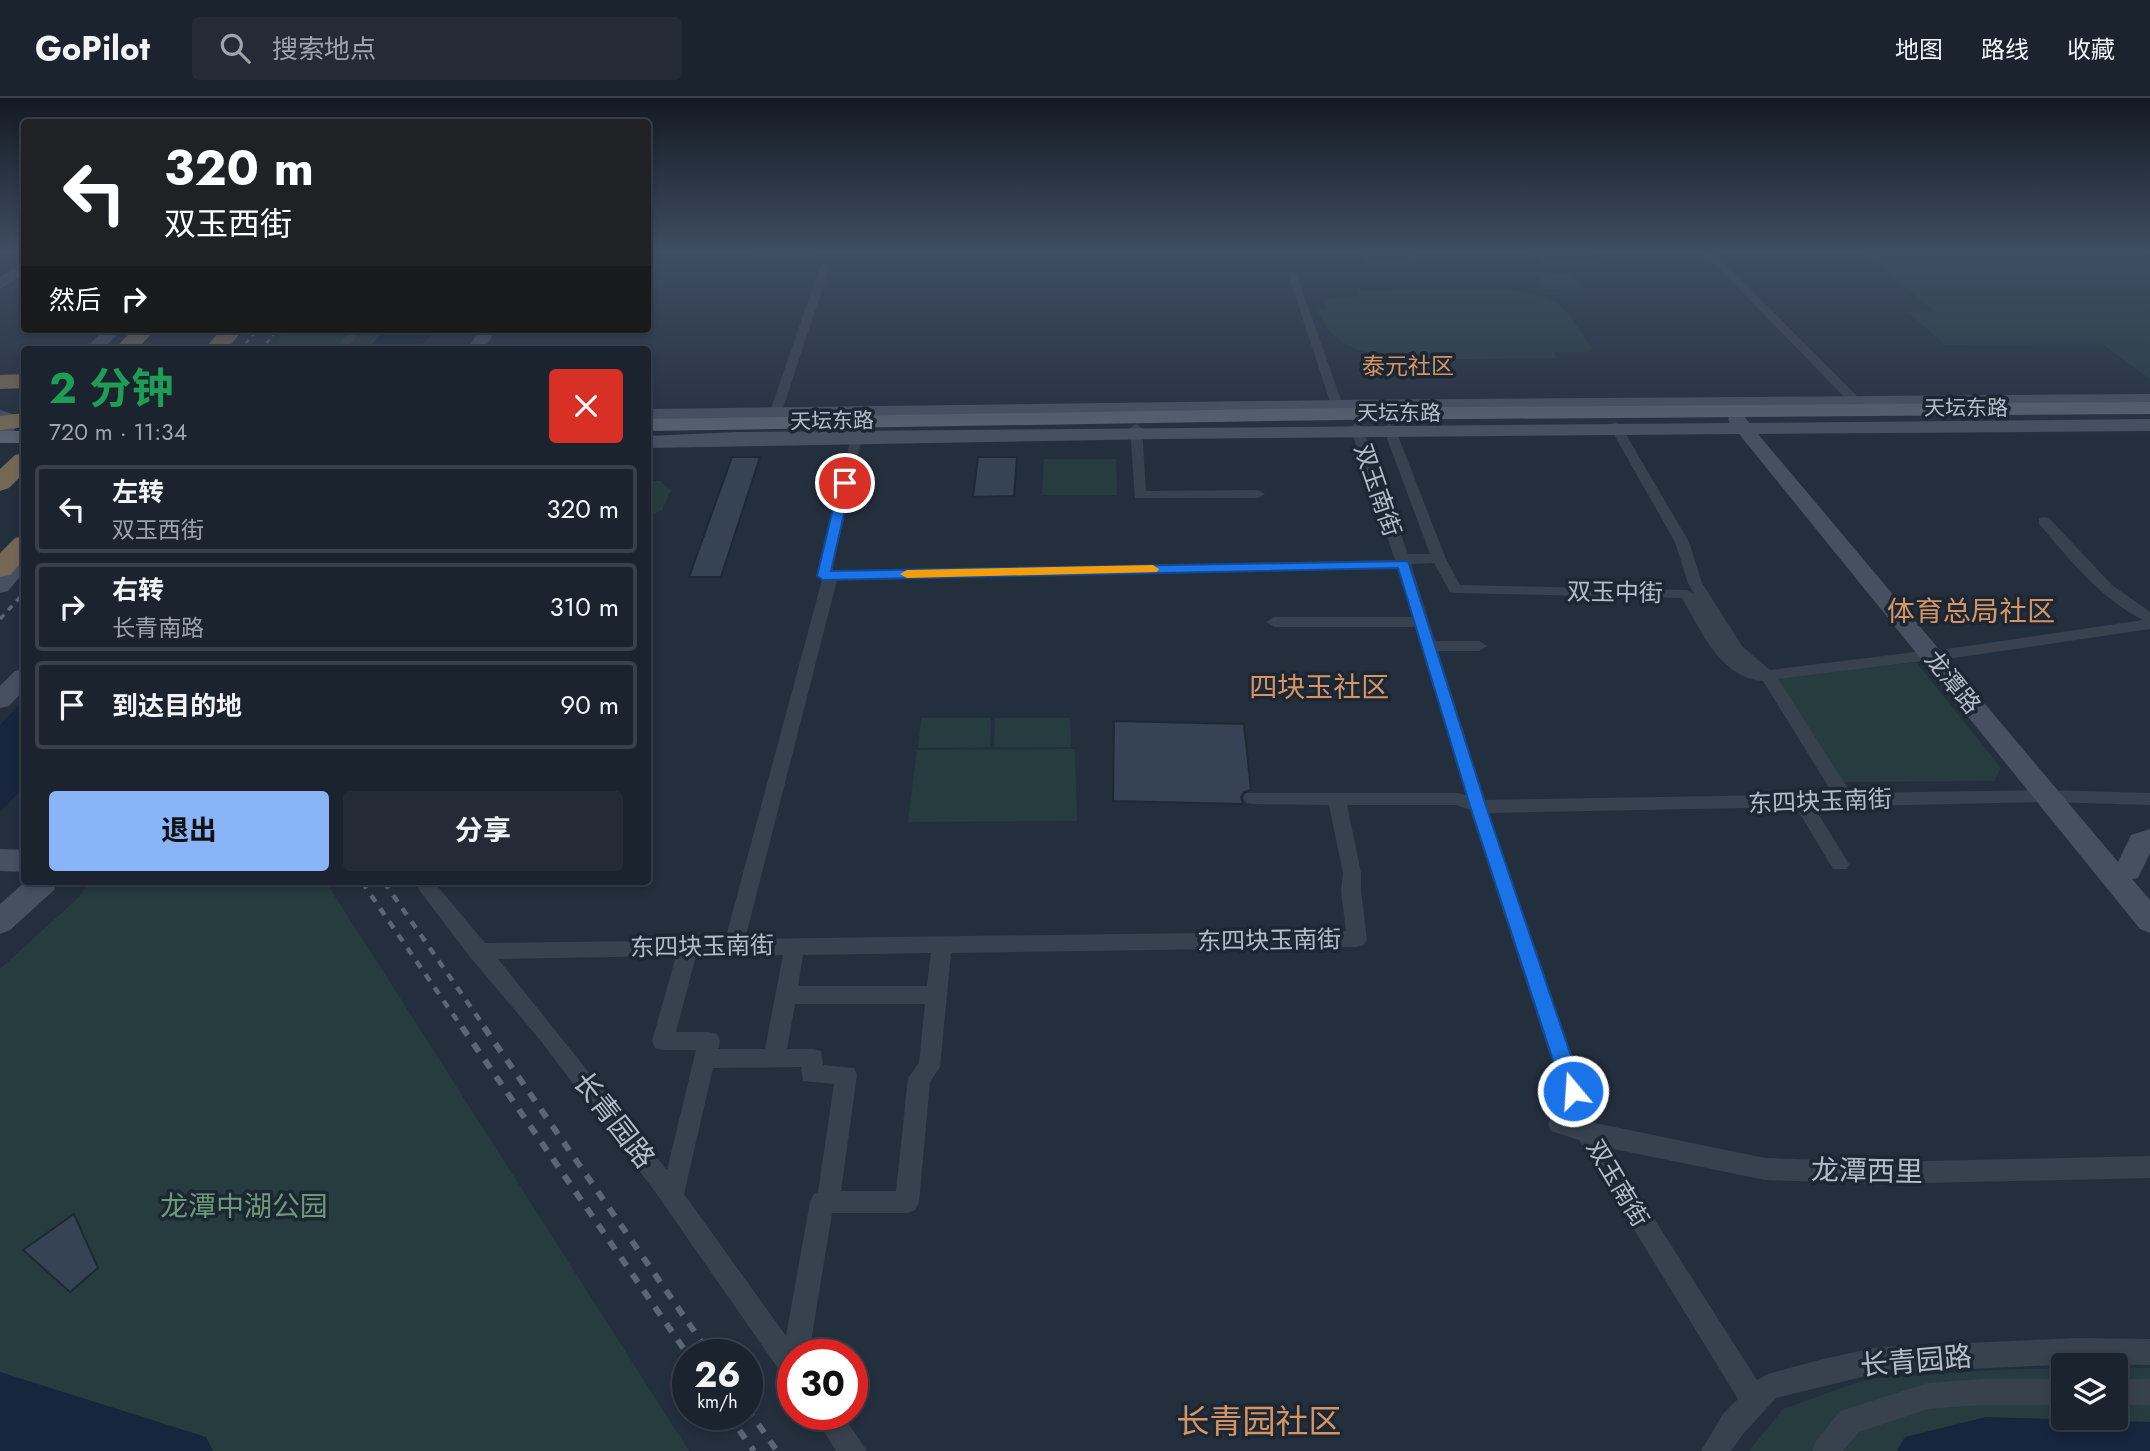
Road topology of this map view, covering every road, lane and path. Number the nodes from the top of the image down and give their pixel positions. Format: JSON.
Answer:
{"nodes":[{"id":1,"x":811,"y":314,"type":"edge"},
{"id":2,"x":1306,"y":314,"type":"edge"},
{"id":3,"x":1769,"y":314,"type":"edge"},
{"id":4,"x":111,"y":333,"type":"edge"},
{"id":5,"x":142,"y":333,"type":"edge"},
{"id":6,"x":163,"y":333,"type":"edge"},
{"id":7,"x":230,"y":333,"type":"edge"},
{"id":8,"x":355,"y":333,"type":"edge"},
{"id":9,"x":96,"y":346,"type":"edge"},
{"id":10,"x":128,"y":346,"type":"edge"},
{"id":11,"x":149,"y":346,"type":"edge"},
{"id":12,"x":218,"y":346,"type":"edge"},
{"id":13,"x":344,"y":346,"type":"edge"},
{"id":14,"x":0,"y":379,"type":"edge"},
{"id":15,"x":21,"y":379,"type":"edge"},
{"id":16,"x":2150,"y":399,"type":"edge"},
{"id":17,"x":1859,"y":405,"type":"junction"},
{"id":18,"x":2150,"y":408,"type":"edge"},
{"id":19,"x":1339,"y":409,"type":"junction"},
{"id":20,"x":21,"y":414,"type":"edge"},
{"id":21,"x":651,"y":415,"type":"edge"},
{"id":22,"x":2150,"y":419,"type":"edge"},
{"id":23,"x":1746,"y":421,"type":"junction"},
{"id":24,"x":778,"y":423,"type":"junction"},
{"id":25,"x":651,"y":425,"type":"edge"},
{"id":26,"x":2150,"y":425,"type":"edge"},
{"id":27,"x":1617,"y":428,"type":"junction"},
{"id":28,"x":1357,"y":430,"type":"junction"},
{"id":29,"x":1390,"y":430,"type":"junction"},
{"id":30,"x":1136,"y":431,"type":"junction"},
{"id":31,"x":651,"y":434,"type":"edge"},
{"id":32,"x":856,"y":435,"type":"junction"},
{"id":33,"x":720,"y":440,"type":"junction"},
{"id":34,"x":11,"y":442,"type":"edge"},
{"id":35,"x":651,"y":442,"type":"edge"},
{"id":36,"x":0,"y":493,"type":"edge"},
{"id":37,"x":1258,"y":494,"type":"dead end"},
{"id":38,"x":2044,"y":520,"type":"dead end"},
{"id":39,"x":21,"y":547,"type":"edge"},
{"id":40,"x":1439,"y":559,"type":"junction"},
{"id":41,"x":1403,"y":561,"type":"junction"},
{"id":42,"x":21,"y":563,"type":"edge"},
{"id":43,"x":0,"y":569,"type":"edge"},
{"id":44,"x":827,"y":575,"type":"junction"},
{"id":45,"x":0,"y":586,"type":"edge"},
{"id":46,"x":2150,"y":621,"type":"edge"},
{"id":47,"x":1274,"y":622,"type":"dead end"},
{"id":48,"x":1420,"y":622,"type":"junction"},
{"id":49,"x":1427,"y":646,"type":"junction"},
{"id":50,"x":1479,"y":646,"type":"dead end"},
{"id":51,"x":1939,"y":655,"type":"junction"},
{"id":52,"x":1767,"y":675,"type":"junction"},
{"id":53,"x":21,"y":680,"type":"edge"},
{"id":54,"x":0,"y":699,"type":"edge"},
{"id":55,"x":2057,"y":796,"type":"junction"},
{"id":56,"x":1252,"y":798,"type":"dead end"},
{"id":57,"x":1337,"y":799,"type":"junction"},
{"id":58,"x":1845,"y":799,"type":"junction"},
{"id":59,"x":2150,"y":799,"type":"edge"},
{"id":60,"x":1802,"y":802,"type":"junction"},
{"id":61,"x":1478,"y":806,"type":"junction"},
{"id":62,"x":2150,"y":839,"type":"edge"},
{"id":63,"x":0,"y":860,"type":"edge"},
{"id":64,"x":21,"y":861,"type":"edge"},
{"id":65,"x":1839,"y":864,"type":"dead end"},
{"id":66,"x":2128,"y":870,"type":"junction"},
{"id":67,"x":41,"y":885,"type":"edge"},
{"id":68,"x":425,"y":885,"type":"edge"},
{"id":69,"x":2150,"y":896,"type":"edge"},
{"id":70,"x":2150,"y":921,"type":"edge"},
{"id":71,"x":0,"y":922,"type":"edge"},
{"id":72,"x":942,"y":944,"type":"junction"},
{"id":73,"x":795,"y":945,"type":"junction"},
{"id":74,"x":689,"y":946,"type":"junction"},
{"id":75,"x":733,"y":946,"type":"junction"},
{"id":76,"x":477,"y":951,"type":"junction"},
{"id":77,"x":786,"y":995,"type":"junction"},
{"id":78,"x":937,"y":995,"type":"junction"},
{"id":79,"x":774,"y":1058,"type":"junction"},
{"id":80,"x":705,"y":1059,"type":"junction"},
{"id":81,"x":1559,"y":1124,"type":"dead end"},
{"id":82,"x":1587,"y":1133,"type":"junction"},
{"id":83,"x":2150,"y":1167,"type":"edge"},
{"id":84,"x":672,"y":1196,"type":"junction"},
{"id":85,"x":828,"y":1202,"type":"junction"},
{"id":86,"x":799,"y":1339,"type":"edge"},
{"id":87,"x":777,"y":1345,"type":"edge"},
{"id":88,"x":2150,"y":1352,"type":"edge"},
{"id":89,"x":2051,"y":1392,"type":"edge"},
{"id":90,"x":2128,"y":1392,"type":"edge"},
{"id":91,"x":2150,"y":1392,"type":"edge"},
{"id":92,"x":1754,"y":1400,"type":"junction"},
{"id":93,"x":838,"y":1430,"type":"edge"},
{"id":94,"x":853,"y":1451,"type":"edge"},
{"id":95,"x":1715,"y":1451,"type":"edge"},
{"id":96,"x":1826,"y":1451,"type":"edge"}],
"edges":[{"from":1,"to":24,"type":"street"},
{"from":2,"to":19,"type":"street"},
{"from":3,"to":17,"type":"street"},
{"from":4,"to":9,"type":"street"},
{"from":5,"to":10,"type":"highway"},
{"from":6,"to":11,"type":"highway"},
{"from":7,"to":12,"type":"highway"},
{"from":8,"to":13,"type":"street"},
{"from":14,"to":15,"type":"highway"},
{"from":16,"to":17,"type":"street"},
{"from":17,"to":18,"type":"main road","name":"天坛东路"},
{"from":17,"to":19,"type":"street"},
{"from":17,"to":23,"type":"main road","name":"天坛东路"},
{"from":19,"to":23,"type":"main road","name":"天坛东路"},
{"from":19,"to":24,"type":"main road","name":"天坛东路"},
{"from":20,"to":34,"type":"highway"},
{"from":21,"to":24,"type":"street"},
{"from":22,"to":23,"type":"main road","name":"天坛东路"},
{"from":23,"to":26,"type":"street"},
{"from":23,"to":27,"type":"main road","name":"天坛东路"},
{"from":23,"to":51,"type":"street","name":"龙潭路"},
{"from":24,"to":25,"type":"main road","name":"天坛东路"},
{"from":24,"to":31,"type":"main road","name":"天坛东路"},
{"from":24,"to":32,"type":"main road","name":"天坛东路"},
{"from":24,"to":33,"type":"street"},
{"from":27,"to":29,"type":"main road","name":"天坛东路"},
{"from":27,"to":52,"type":"street"},
{"from":28,"to":29,"type":"main road","name":"天坛东路"},
{"from":28,"to":30,"type":"main road","name":"天坛东路"},
{"from":28,"to":41,"type":"street","name":"双玉南街"},
{"from":29,"to":40,"type":"street"},
{"from":30,"to":32,"type":"main road","name":"天坛东路"},
{"from":30,"to":37,"type":"street"},
{"from":32,"to":33,"type":"street"},
{"from":32,"to":44,"type":"street"},
{"from":33,"to":35,"type":"street"},
{"from":34,"to":36,"type":"highway"},
{"from":38,"to":46,"type":"street"},
{"from":39,"to":43,"type":"highway"},
{"from":40,"to":41,"type":"street"},
{"from":40,"to":52,"type":"street","name":"双玉中街"},
{"from":41,"to":44,"type":"street"},
{"from":41,"to":48,"type":"street","name":"双玉南街"},
{"from":42,"to":45,"type":"street"},
{"from":44,"to":75,"type":"street"},
{"from":46,"to":51,"type":"street","name":"双玉中街"},
{"from":47,"to":48,"type":"street"},
{"from":48,"to":49,"type":"street","name":"双玉南街"},
{"from":49,"to":50,"type":"street"},
{"from":49,"to":61,"type":"street","name":"双玉南街"},
{"from":51,"to":52,"type":"street","name":"双玉中街"},
{"from":51,"to":55,"type":"street","name":"龙潭路"},
{"from":52,"to":58,"type":"street"},
{"from":53,"to":54,"type":"street"},
{"from":55,"to":58,"type":"street","name":"东四块玉南街"},
{"from":55,"to":59,"type":"street","name":"东四块玉南街"},
{"from":55,"to":66,"type":"street","name":"龙潭路"},
{"from":55,"to":70,"type":"street","name":"龙潭路"},
{"from":56,"to":57,"type":"street"},
{"from":57,"to":61,"type":"street","name":"东四块玉南街"},
{"from":57,"to":72,"type":"street","name":"东四块玉南街"},
{"from":58,"to":60,"type":"street","name":"东四块玉南街"},
{"from":60,"to":61,"type":"street","name":"东四块玉南街"},
{"from":60,"to":65,"type":"street"},
{"from":61,"to":82,"type":"street","name":"双玉南街"},
{"from":62,"to":66,"type":"street"},
{"from":63,"to":64,"type":"street"},
{"from":66,"to":69,"type":"street","name":"龙潭路"},
{"from":67,"to":71,"type":"street"},
{"from":68,"to":76,"type":"street","name":"长青园路"},
{"from":72,"to":73,"type":"street","name":"东四块玉南街"},
{"from":72,"to":78,"type":"street"},
{"from":73,"to":75,"type":"street","name":"东四块玉南街"},
{"from":73,"to":77,"type":"street"},
{"from":74,"to":75,"type":"street","name":"东四块玉南街"},
{"from":74,"to":76,"type":"street","name":"东四块玉南街"},
{"from":74,"to":80,"type":"street"},
{"from":76,"to":84,"type":"street","name":"长青园路"},
{"from":77,"to":78,"type":"street"},
{"from":77,"to":79,"type":"street"},
{"from":78,"to":85,"type":"street"},
{"from":79,"to":80,"type":"street"},
{"from":79,"to":85,"type":"street"},
{"from":80,"to":84,"type":"street"},
{"from":81,"to":82,"type":"street","name":"龙潭西里"},
{"from":82,"to":83,"type":"street","name":"龙潭西里"},
{"from":82,"to":92,"type":"street","name":"双玉南街"},
{"from":84,"to":87,"type":"street","name":"长青园路"},
{"from":85,"to":86,"type":"street"},
{"from":88,"to":92,"type":"street","name":"长青园路"},
{"from":89,"to":96,"type":"street"},
{"from":90,"to":91,"type":"street"},
{"from":92,"to":95,"type":"street","name":"长青园路"},
{"from":93,"to":94,"type":"street"}]}
